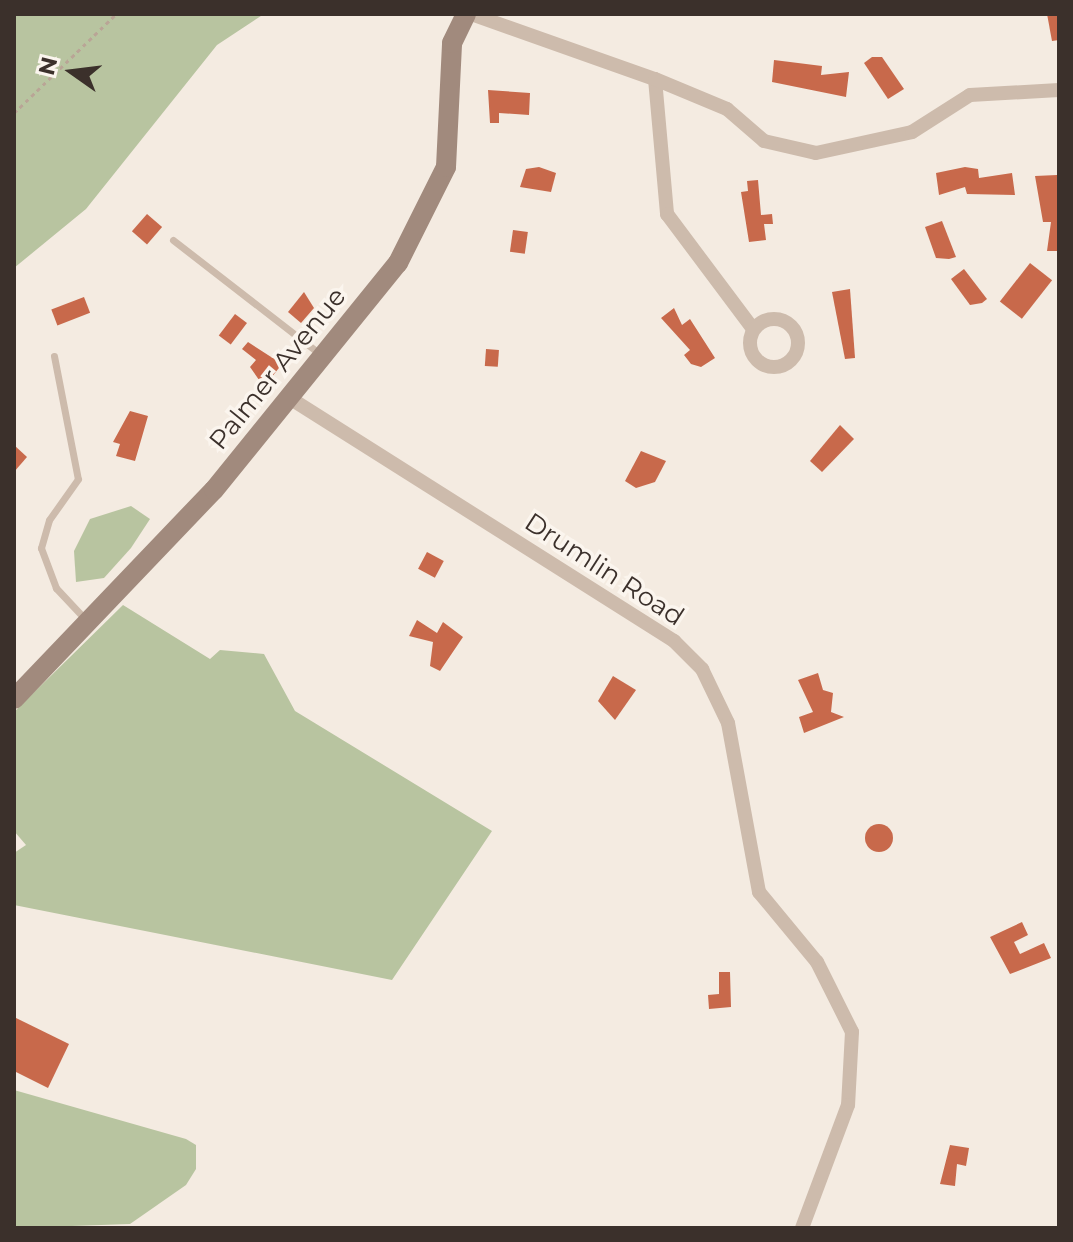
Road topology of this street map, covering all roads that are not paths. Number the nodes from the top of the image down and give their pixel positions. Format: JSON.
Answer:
{"nodes":[{"id":1,"x":468,"y":14,"type":"edge"},
{"id":2,"x":655,"y":79,"type":"junction"},
{"id":3,"x":1059,"y":90,"type":"edge"},
{"id":4,"x":173,"y":240,"type":"dead end"},
{"id":5,"x":753,"y":329,"type":"dead end"},
{"id":6,"x":322,"y":355,"type":"junction"},
{"id":7,"x":54,"y":356,"type":"dead end"},
{"id":8,"x":288,"y":397,"type":"junction"},
{"id":9,"x":89,"y":624,"type":"junction"},
{"id":10,"x":14,"y":699,"type":"edge"},
{"id":11,"x":802,"y":1228,"type":"edge"}],
"edges":[{"from":1,"to":2,"type":"street"},
{"from":1,"to":6,"type":"main road","name":"Palmer Avenue"},
{"from":2,"to":3,"type":"street"},
{"from":2,"to":5,"type":"street"},
{"from":4,"to":6,"type":"lane"},
{"from":6,"to":8,"type":"main road","name":"Palmer Avenue"},
{"from":7,"to":9,"type":"lane"},
{"from":8,"to":9,"type":"main road","name":"Palmer Avenue"},
{"from":8,"to":11,"type":"street","name":"Drumlin Road"},
{"from":9,"to":10,"type":"main road","name":"Palmer Avenue"}]}
